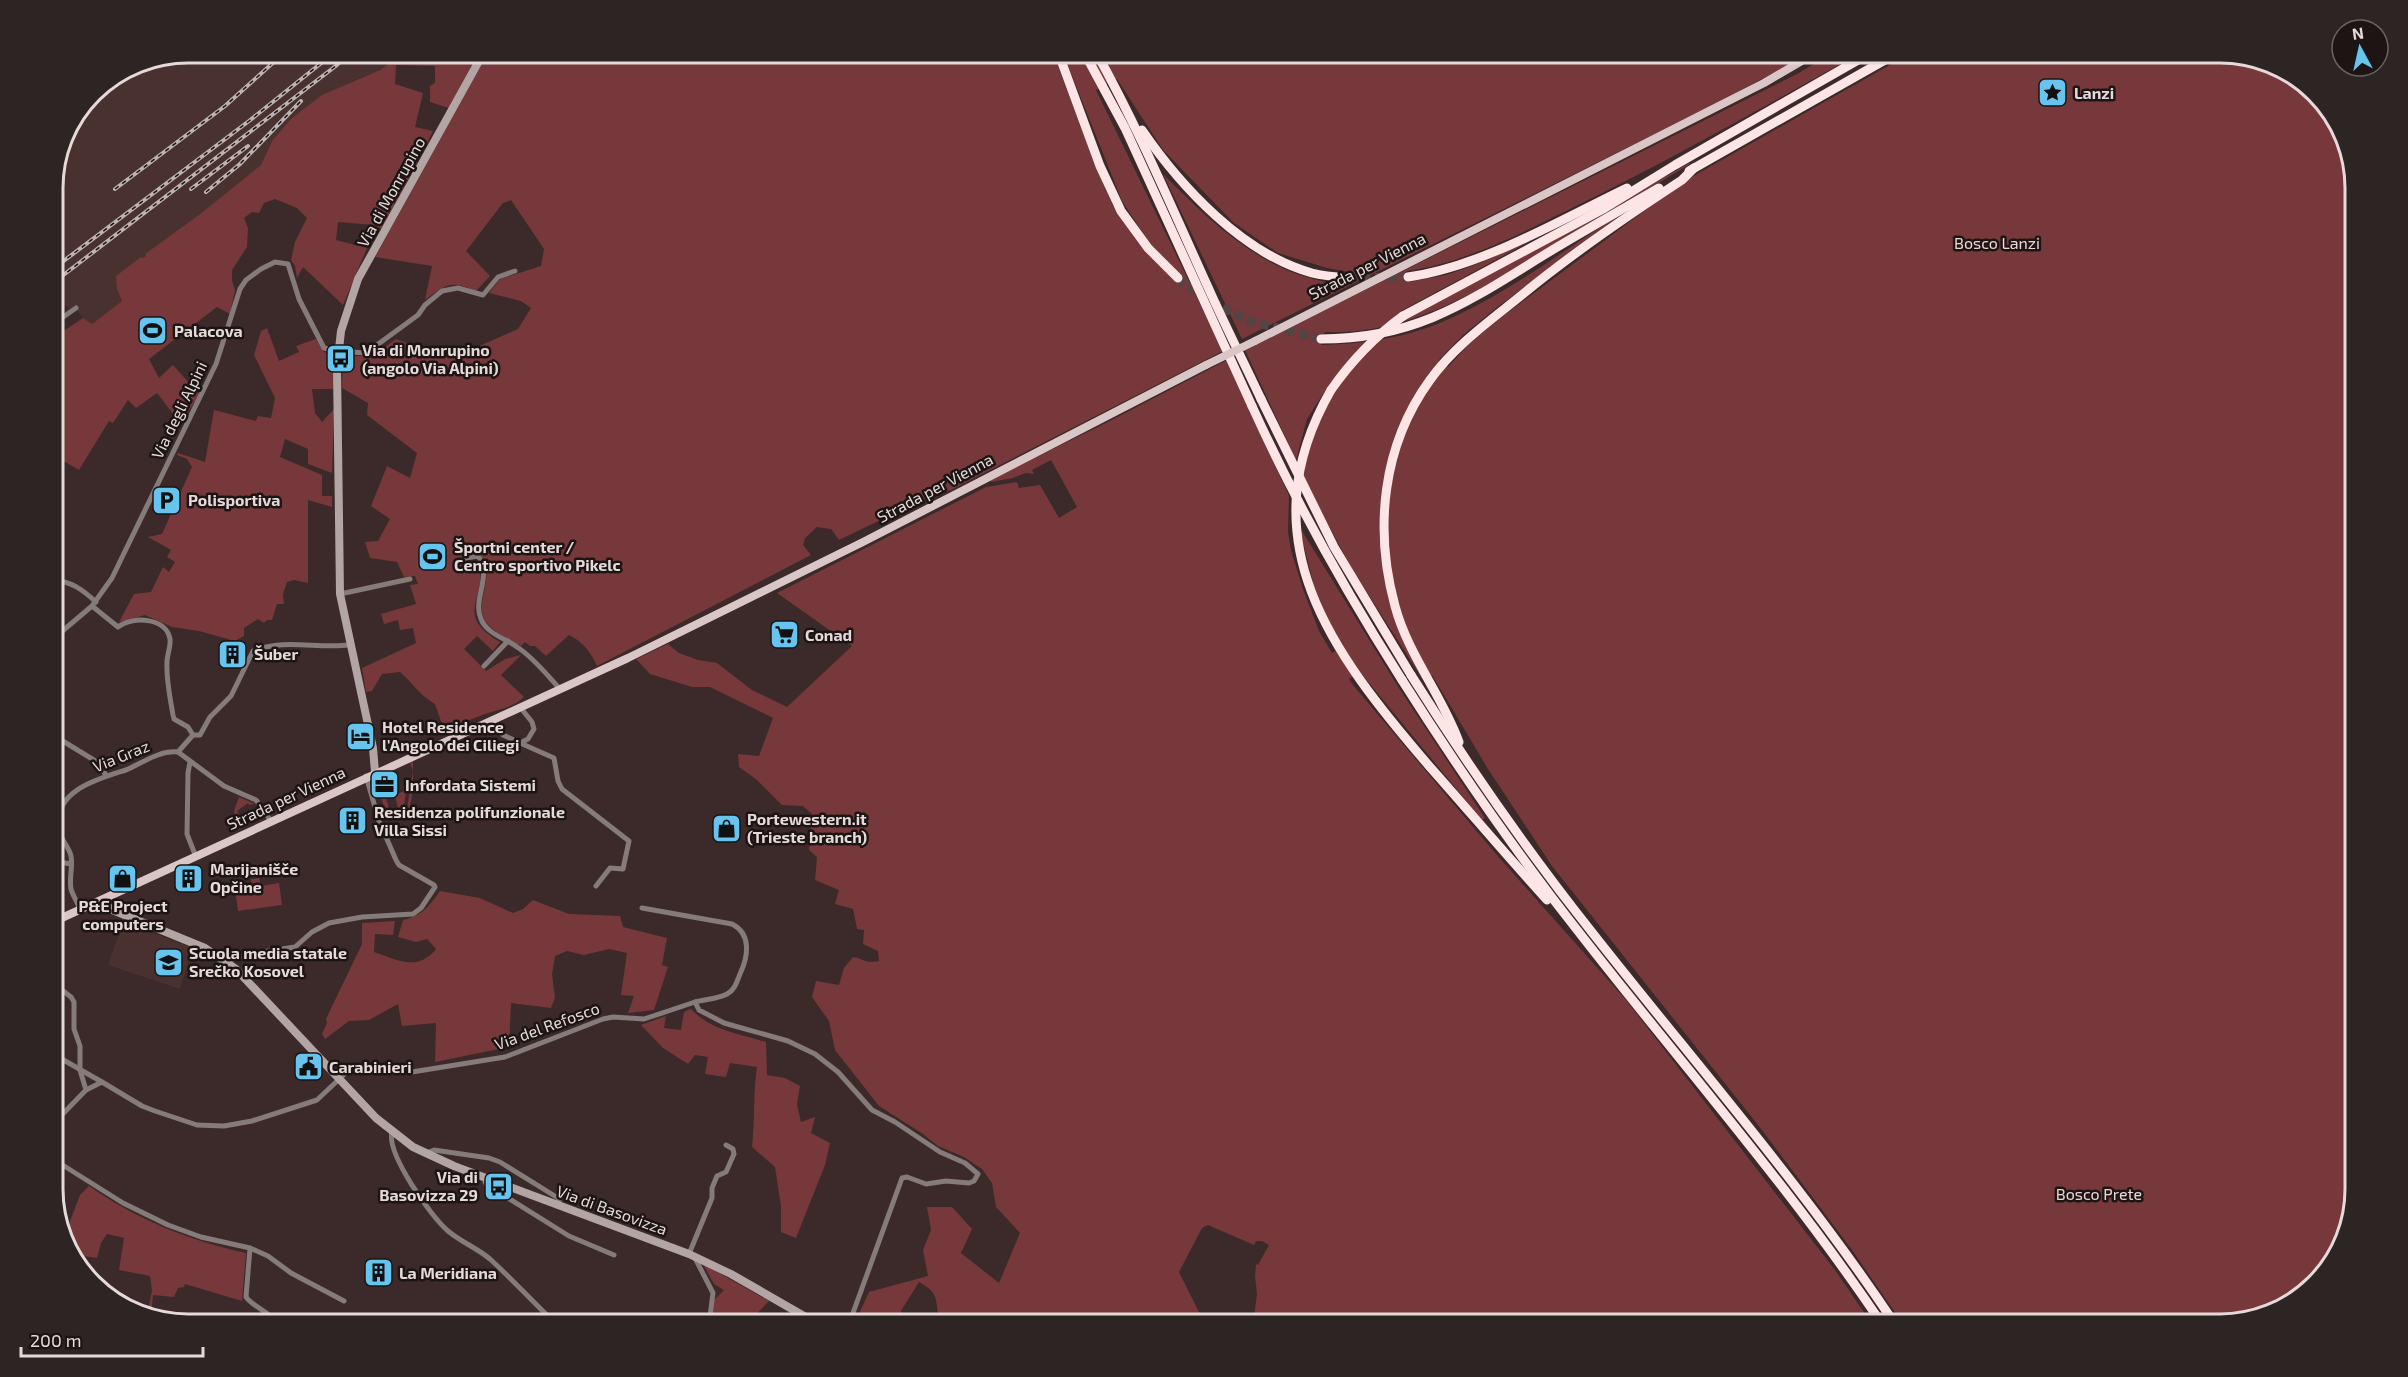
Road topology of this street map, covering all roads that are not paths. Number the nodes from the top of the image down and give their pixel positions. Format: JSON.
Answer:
{"nodes":[{"id":1,"x":478,"y":63,"type":"edge"},
{"id":2,"x":1062,"y":63,"type":"edge"},
{"id":3,"x":1092,"y":63,"type":"edge"},
{"id":4,"x":1100,"y":63,"type":"edge"},
{"id":5,"x":1798,"y":63,"type":"edge"},
{"id":6,"x":1853,"y":63,"type":"edge"},
{"id":7,"x":1879,"y":63,"type":"edge"},
{"id":8,"x":1108,"y":84,"type":"junction"},
{"id":9,"x":1124,"y":103,"type":"junction"},
{"id":10,"x":1675,"y":165,"type":"junction"},
{"id":11,"x":1694,"y":168,"type":"junction"},
{"id":12,"x":515,"y":272,"type":"dead end"},
{"id":13,"x":1408,"y":277,"type":"tunnel mouth"},
{"id":14,"x":1178,"y":278,"type":"tunnel mouth"},
{"id":15,"x":1348,"y":278,"type":"tunnel mouth"},
{"id":16,"x":76,"y":308,"type":"dead end"},
{"id":17,"x":63,"y":317,"type":"edge"},
{"id":18,"x":1321,"y":339,"type":"tunnel mouth"},
{"id":19,"x":338,"y":351,"type":"junction"},
{"id":20,"x":466,"y":558,"type":"dead end"},
{"id":21,"x":410,"y":579,"type":"dead end"},
{"id":22,"x":63,"y":581,"type":"edge"},
{"id":23,"x":340,"y":594,"type":"junction"},
{"id":24,"x":94,"y":604,"type":"junction"},
{"id":25,"x":63,"y":630,"type":"edge"},
{"id":26,"x":508,"y":641,"type":"junction"},
{"id":27,"x":350,"y":645,"type":"junction"},
{"id":28,"x":484,"y":666,"type":"dead end"},
{"id":29,"x":1407,"y":678,"type":"junction"},
{"id":30,"x":560,"y":689,"type":"junction"},
{"id":31,"x":520,"y":707,"type":"junction"},
{"id":32,"x":490,"y":720,"type":"junction"},
{"id":33,"x":193,"y":735,"type":"junction"},
{"id":34,"x":63,"y":741,"type":"edge"},
{"id":35,"x":520,"y":743,"type":"junction"},
{"id":36,"x":178,"y":752,"type":"junction"},
{"id":37,"x":1465,"y":759,"type":"junction"},
{"id":38,"x":190,"y":762,"type":"junction"},
{"id":39,"x":375,"y":772,"type":"junction"},
{"id":40,"x":106,"y":775,"type":"junction"},
{"id":41,"x":366,"y":776,"type":"junction"},
{"id":42,"x":63,"y":804,"type":"edge"},
{"id":43,"x":271,"y":821,"type":"junction"},
{"id":44,"x":63,"y":839,"type":"edge"},
{"id":45,"x":196,"y":856,"type":"junction"},
{"id":46,"x":63,"y":863,"type":"edge"},
{"id":47,"x":70,"y":864,"type":"junction"},
{"id":48,"x":596,"y":886,"type":"dead end"},
{"id":49,"x":104,"y":900,"type":"junction"},
{"id":50,"x":642,"y":908,"type":"dead end"},
{"id":51,"x":80,"y":910,"type":"junction"},
{"id":52,"x":63,"y":918,"type":"edge"},
{"id":53,"x":1585,"y":940,"type":"junction"},
{"id":54,"x":226,"y":961,"type":"junction"},
{"id":55,"x":63,"y":990,"type":"edge"},
{"id":56,"x":695,"y":1002,"type":"junction"},
{"id":57,"x":63,"y":1060,"type":"edge"},
{"id":58,"x":80,"y":1070,"type":"junction"},
{"id":59,"x":340,"y":1079,"type":"junction"},
{"id":60,"x":102,"y":1082,"type":"junction"},
{"id":61,"x":86,"y":1090,"type":"junction"},
{"id":62,"x":63,"y":1114,"type":"edge"},
{"id":63,"x":392,"y":1132,"type":"junction"},
{"id":64,"x":726,"y":1144,"type":"dead end"},
{"id":65,"x":424,"y":1154,"type":"junction"},
{"id":66,"x":63,"y":1165,"type":"edge"},
{"id":67,"x":486,"y":1178,"type":"junction"},
{"id":68,"x":560,"y":1205,"type":"junction"},
{"id":69,"x":250,"y":1248,"type":"junction"},
{"id":70,"x":614,"y":1255,"type":"dead end"},
{"id":71,"x":692,"y":1255,"type":"junction"},
{"id":72,"x":344,"y":1301,"type":"dead end"},
{"id":73,"x":267,"y":1314,"type":"edge"},
{"id":74,"x":546,"y":1314,"type":"edge"},
{"id":75,"x":710,"y":1314,"type":"edge"},
{"id":76,"x":801,"y":1314,"type":"edge"},
{"id":77,"x":853,"y":1314,"type":"edge"},
{"id":78,"x":1875,"y":1314,"type":"edge"},
{"id":79,"x":1888,"y":1314,"type":"edge"}],
"edges":[{"from":1,"to":19,"type":"main road","name":"Via di Monrupino"},
{"from":2,"to":14,"type":"highway"},
{"from":3,"to":8,"type":"highway"},
{"from":4,"to":8,"type":"highway"},
{"from":5,"to":30,"type":"main road","name":"Strada per Vienna","bridge":true},
{"from":6,"to":10,"type":"highway"},
{"from":7,"to":11,"type":"highway"},
{"from":8,"to":9,"type":"highway"},
{"from":8,"to":29,"type":"highway","bridge":true},
{"from":9,"to":15,"type":"highway"},
{"from":9,"to":29,"type":"highway","bridge":true},
{"from":10,"to":13,"type":"highway"},
{"from":10,"to":53,"type":"highway","bridge":true},
{"from":11,"to":18,"type":"highway"},
{"from":11,"to":37,"type":"highway"},
{"from":12,"to":19,"type":"street"},
{"from":16,"to":17,"type":"street"},
{"from":19,"to":23,"type":"main road","name":"Via di Monrupino"},
{"from":19,"to":24,"type":"street","name":"Via degli Alpini"},
{"from":20,"to":26,"type":"street"},
{"from":21,"to":23,"type":"street"},
{"from":22,"to":24,"type":"street"},
{"from":23,"to":27,"type":"main road","name":"Via di Monrupino"},
{"from":24,"to":25,"type":"street","name":"Via degli Alpini"},
{"from":24,"to":33,"type":"street"},
{"from":26,"to":28,"type":"street"},
{"from":26,"to":30,"type":"street"},
{"from":27,"to":33,"type":"street"},
{"from":27,"to":39,"type":"main road","name":"Via di Monrupino"},
{"from":29,"to":37,"type":"highway"},
{"from":29,"to":53,"type":"highway"},
{"from":30,"to":31,"type":"main road","name":"Strada per Vienna"},
{"from":31,"to":32,"type":"main road","name":"Strada per Vienna"},
{"from":31,"to":35,"type":"street"},
{"from":32,"to":35,"type":"street"},
{"from":32,"to":39,"type":"main road","name":"Strada per Vienna"},
{"from":33,"to":36,"type":"street"},
{"from":34,"to":40,"type":"street"},
{"from":35,"to":48,"type":"street"},
{"from":36,"to":38,"type":"street"},
{"from":36,"to":40,"type":"street","name":"Via Graz"},
{"from":37,"to":79,"type":"highway"},
{"from":38,"to":43,"type":"street"},
{"from":38,"to":45,"type":"street"},
{"from":39,"to":41,"type":"main road","name":"Strada per Vienna"},
{"from":40,"to":42,"type":"street","name":"Via Graz"},
{"from":41,"to":43,"type":"main road","name":"Strada per Vienna"},
{"from":41,"to":54,"type":"street"},
{"from":43,"to":45,"type":"main road","name":"Strada per Vienna"},
{"from":44,"to":47,"type":"street","name":"Via Graz"},
{"from":45,"to":49,"type":"main road","name":"Strada per Vienna"},
{"from":46,"to":47,"type":"street"},
{"from":47,"to":51,"type":"street","name":"Via Graz"},
{"from":49,"to":51,"type":"main road","name":"Strada per Vienna"},
{"from":49,"to":54,"type":"main road","name":"Via di Basovizza"},
{"from":50,"to":56,"type":"street","name":"Via del Refosco"},
{"from":51,"to":52,"type":"main road","name":"Strada per Vienna"},
{"from":53,"to":78,"type":"highway"},
{"from":54,"to":59,"type":"main road","name":"Via di Basovizza"},
{"from":55,"to":58,"type":"street"},
{"from":56,"to":59,"type":"street","name":"Via del Refosco"},
{"from":56,"to":77,"type":"street"},
{"from":57,"to":58,"type":"street"},
{"from":58,"to":60,"type":"street"},
{"from":58,"to":61,"type":"street"},
{"from":59,"to":60,"type":"street"},
{"from":59,"to":63,"type":"main road","name":"Via di Basovizza"},
{"from":60,"to":61,"type":"street"},
{"from":61,"to":62,"type":"street"},
{"from":63,"to":65,"type":"main road","name":"Via di Basovizza"},
{"from":63,"to":74,"type":"street"},
{"from":64,"to":71,"type":"street"},
{"from":65,"to":67,"type":"main road","name":"Via di Basovizza"},
{"from":65,"to":68,"type":"street"},
{"from":66,"to":69,"type":"street"},
{"from":67,"to":68,"type":"main road","name":"Via di Basovizza"},
{"from":67,"to":70,"type":"street"},
{"from":68,"to":71,"type":"main road","name":"Via di Basovizza"},
{"from":69,"to":72,"type":"street"},
{"from":69,"to":73,"type":"street"},
{"from":71,"to":75,"type":"street"},
{"from":71,"to":76,"type":"main road","name":"Via di Basovizza"}]}
